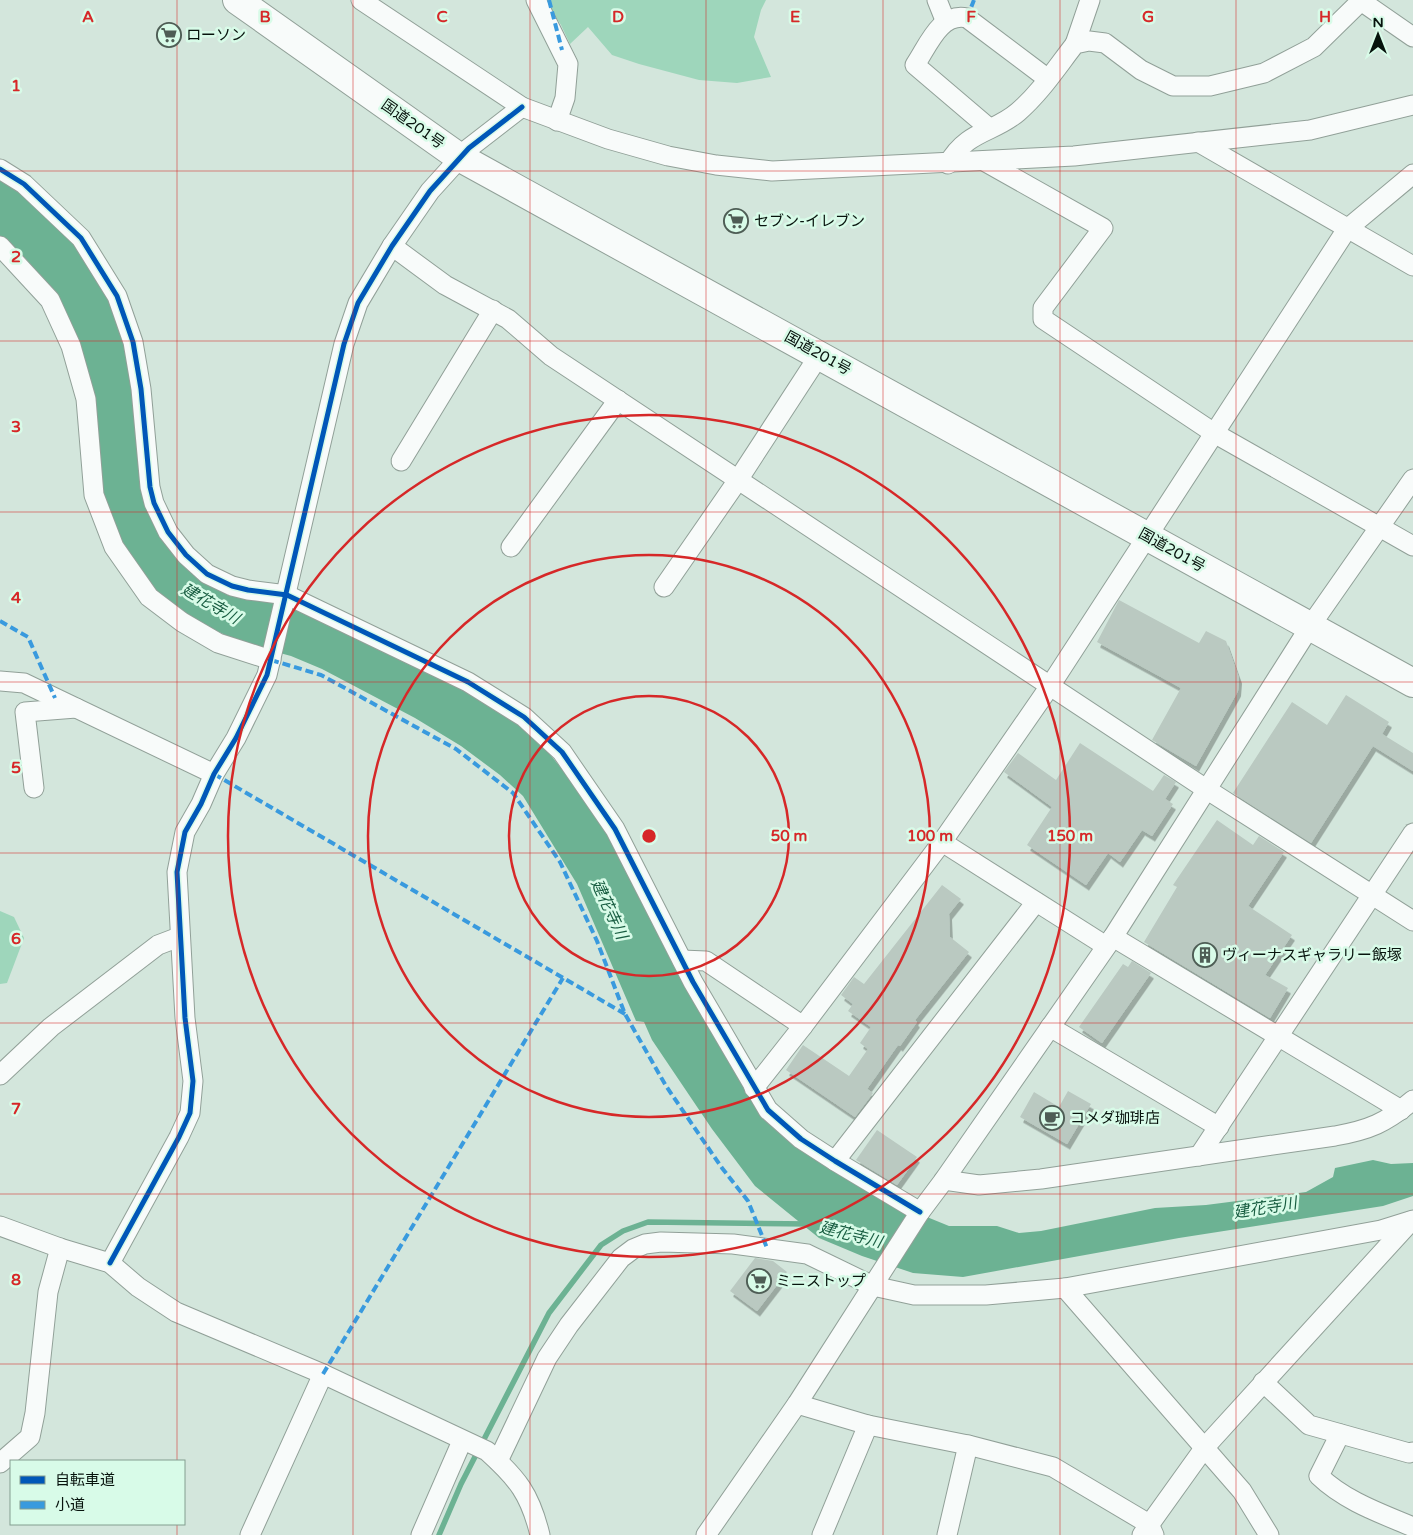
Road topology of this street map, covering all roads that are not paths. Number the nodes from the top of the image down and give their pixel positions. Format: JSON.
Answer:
{"nodes":[{"id":1,"x":237,"y":0,"type":"edge"},
{"id":2,"x":361,"y":0,"type":"edge"},
{"id":3,"x":536,"y":0,"type":"edge"},
{"id":4,"x":937,"y":0,"type":"edge"},
{"id":5,"x":1090,"y":0,"type":"edge"},
{"id":6,"x":1362,"y":1,"type":"edge"},
{"id":7,"x":945,"y":20,"type":"junction"},
{"id":8,"x":1413,"y":37,"type":"edge"},
{"id":9,"x":1075,"y":44,"type":"junction"},
{"id":10,"x":1048,"y":79,"type":"junction"},
{"id":11,"x":1413,"y":105,"type":"edge"},
{"id":12,"x":522,"y":107,"type":"junction"},
{"id":13,"x":557,"y":121,"type":"junction"},
{"id":14,"x":988,"y":128,"type":"junction"},
{"id":15,"x":1198,"y":142,"type":"junction"},
{"id":16,"x":460,"y":156,"type":"junction"},
{"id":17,"x":984,"y":161,"type":"junction"},
{"id":18,"x":948,"y":164,"type":"junction"},
{"id":19,"x":0,"y":169,"type":"edge"},
{"id":20,"x":1413,"y":174,"type":"edge"},
{"id":21,"x":1347,"y":229,"type":"junction"},
{"id":22,"x":0,"y":246,"type":"edge"},
{"id":23,"x":392,"y":246,"type":"junction"},
{"id":24,"x":1413,"y":266,"type":"edge"},
{"id":25,"x":492,"y":310,"type":"junction"},
{"id":26,"x":820,"y":354,"type":"junction"},
{"id":27,"x":618,"y":400,"type":"junction"},
{"id":28,"x":1214,"y":434,"type":"junction"},
{"id":29,"x":401,"y":460,"type":"dead end"},
{"id":30,"x":1413,"y":479,"type":"edge"},
{"id":31,"x":738,"y":480,"type":"junction"},
{"id":32,"x":1379,"y":528,"type":"junction"},
{"id":33,"x":1146,"y":536,"type":"junction"},
{"id":34,"x":1413,"y":546,"type":"edge"},
{"id":35,"x":511,"y":547,"type":"dead end"},
{"id":36,"x":664,"y":587,"type":"dead end"},
{"id":37,"x":286,"y":598,"type":"junction"},
{"id":38,"x":1311,"y":625,"type":"junction"},
{"id":39,"x":272,"y":657,"type":"junction"},
{"id":40,"x":0,"y":681,"type":"edge"},
{"id":41,"x":1413,"y":683,"type":"edge"},
{"id":42,"x":1050,"y":686,"type":"junction"},
{"id":43,"x":77,"y":708,"type":"junction"},
{"id":44,"x":214,"y":774,"type":"junction"},
{"id":45,"x":34,"y":788,"type":"dead end"},
{"id":46,"x":1206,"y":789,"type":"junction"},
{"id":47,"x":1413,"y":833,"type":"edge"},
{"id":48,"x":942,"y":842,"type":"junction"},
{"id":49,"x":1372,"y":895,"type":"junction"},
{"id":50,"x":1036,"y":902,"type":"junction"},
{"id":51,"x":1413,"y":921,"type":"edge"},
{"id":52,"x":179,"y":937,"type":"junction"},
{"id":53,"x":1109,"y":942,"type":"junction"},
{"id":54,"x":682,"y":960,"type":"junction"},
{"id":55,"x":802,"y":1026,"type":"junction"},
{"id":56,"x":1050,"y":1027,"type":"junction"},
{"id":57,"x":1278,"y":1036,"type":"junction"},
{"id":58,"x":0,"y":1076,"type":"edge"},
{"id":59,"x":754,"y":1088,"type":"junction"},
{"id":60,"x":1407,"y":1105,"type":"edge"},
{"id":61,"x":1218,"y":1127,"type":"junction"},
{"id":62,"x":1199,"y":1156,"type":"junction"},
{"id":63,"x":834,"y":1161,"type":"junction"},
{"id":64,"x":944,"y":1180,"type":"junction"},
{"id":65,"x":920,"y":1212,"type":"junction"},
{"id":66,"x":1412,"y":1220,"type":"edge"},
{"id":67,"x":1,"y":1229,"type":"edge"},
{"id":68,"x":60,"y":1248,"type":"junction"},
{"id":69,"x":110,"y":1262,"type":"junction"},
{"id":70,"x":876,"y":1281,"type":"junction"},
{"id":71,"x":1065,"y":1288,"type":"junction"},
{"id":72,"x":323,"y":1374,"type":"junction"},
{"id":73,"x":1262,"y":1382,"type":"junction"},
{"id":74,"x":796,"y":1404,"type":"junction"},
{"id":75,"x":868,"y":1425,"type":"junction"},
{"id":76,"x":1340,"y":1434,"type":"junction"},
{"id":77,"x":462,"y":1441,"type":"junction"},
{"id":78,"x":968,"y":1445,"type":"junction"},
{"id":79,"x":1205,"y":1447,"type":"junction"},
{"id":80,"x":1413,"y":1452,"type":"edge"},
{"id":81,"x":498,"y":1461,"type":"junction"},
{"id":82,"x":0,"y":1464,"type":"edge"},
{"id":83,"x":1413,"y":1527,"type":"edge"},
{"id":84,"x":1148,"y":1531,"type":"edge"},
{"id":85,"x":250,"y":1535,"type":"edge"},
{"id":86,"x":421,"y":1535,"type":"edge"},
{"id":87,"x":540,"y":1535,"type":"edge"},
{"id":88,"x":706,"y":1535,"type":"edge"},
{"id":89,"x":822,"y":1535,"type":"edge"},
{"id":90,"x":947,"y":1535,"type":"edge"},
{"id":91,"x":1269,"y":1535,"type":"edge"}],
"edges":[{"from":1,"to":16,"type":"highway","name":"国道201号"},
{"from":2,"to":12,"type":"street"},
{"from":3,"to":13,"type":"street"},
{"from":4,"to":7,"type":"street"},
{"from":5,"to":9,"type":"street"},
{"from":6,"to":8,"type":"street"},
{"from":6,"to":9,"type":"street"},
{"from":7,"to":10,"type":"street"},
{"from":7,"to":14,"type":"street"},
{"from":9,"to":10,"type":"street"},
{"from":10,"to":14,"type":"street"},
{"from":11,"to":15,"type":"street"},
{"from":12,"to":13,"type":"street"},
{"from":12,"to":16,"type":"street"},
{"from":13,"to":18,"type":"street"},
{"from":14,"to":18,"type":"street"},
{"from":15,"to":17,"type":"street"},
{"from":15,"to":21,"type":"street"},
{"from":16,"to":23,"type":"street"},
{"from":16,"to":26,"type":"highway","name":"国道201号"},
{"from":17,"to":18,"type":"street"},
{"from":17,"to":28,"type":"street"},
{"from":19,"to":37,"type":"street"},
{"from":20,"to":21,"type":"street"},
{"from":21,"to":24,"type":"street"},
{"from":21,"to":28,"type":"street"},
{"from":22,"to":39,"type":"street"},
{"from":23,"to":25,"type":"street"},
{"from":23,"to":37,"type":"street"},
{"from":25,"to":27,"type":"street"},
{"from":25,"to":29,"type":"street"},
{"from":26,"to":31,"type":"street"},
{"from":26,"to":33,"type":"highway","name":"国道201号"},
{"from":27,"to":31,"type":"street"},
{"from":27,"to":35,"type":"street"},
{"from":28,"to":32,"type":"street"},
{"from":28,"to":33,"type":"street"},
{"from":30,"to":32,"type":"street"},
{"from":31,"to":36,"type":"street"},
{"from":31,"to":42,"type":"street"},
{"from":32,"to":34,"type":"street"},
{"from":32,"to":38,"type":"street"},
{"from":33,"to":38,"type":"highway","name":"国道201号"},
{"from":33,"to":42,"type":"street"},
{"from":37,"to":39,"type":"street"},
{"from":37,"to":54,"type":"street"},
{"from":38,"to":41,"type":"highway","name":"国道201号"},
{"from":38,"to":46,"type":"street"},
{"from":39,"to":44,"type":"street"},
{"from":40,"to":43,"type":"street"},
{"from":42,"to":46,"type":"street"},
{"from":42,"to":48,"type":"street"},
{"from":43,"to":44,"type":"street"},
{"from":43,"to":45,"type":"street"},
{"from":44,"to":52,"type":"street"},
{"from":46,"to":49,"type":"street"},
{"from":46,"to":53,"type":"street"},
{"from":47,"to":49,"type":"street"},
{"from":48,"to":50,"type":"street"},
{"from":48,"to":55,"type":"street"},
{"from":49,"to":51,"type":"street"},
{"from":49,"to":57,"type":"street"},
{"from":50,"to":53,"type":"street"},
{"from":50,"to":63,"type":"street"},
{"from":52,"to":58,"type":"street"},
{"from":52,"to":69,"type":"street"},
{"from":53,"to":56,"type":"street"},
{"from":53,"to":57,"type":"street"},
{"from":54,"to":55,"type":"street"},
{"from":54,"to":59,"type":"street"},
{"from":55,"to":59,"type":"street"},
{"from":56,"to":61,"type":"street"},
{"from":56,"to":64,"type":"street"},
{"from":57,"to":60,"type":"street"},
{"from":57,"to":61,"type":"street"},
{"from":59,"to":63,"type":"street"},
{"from":60,"to":62,"type":"street"},
{"from":61,"to":62,"type":"street"},
{"from":62,"to":64,"type":"street"},
{"from":63,"to":65,"type":"street"},
{"from":64,"to":65,"type":"street"},
{"from":65,"to":70,"type":"street"},
{"from":66,"to":71,"type":"street"},
{"from":66,"to":73,"type":"street"},
{"from":67,"to":68,"type":"street"},
{"from":68,"to":69,"type":"street"},
{"from":68,"to":82,"type":"street"},
{"from":69,"to":72,"type":"street"},
{"from":70,"to":71,"type":"street"},
{"from":70,"to":74,"type":"street"},
{"from":70,"to":81,"type":"street"},
{"from":71,"to":79,"type":"street"},
{"from":72,"to":77,"type":"street"},
{"from":72,"to":85,"type":"street"},
{"from":73,"to":76,"type":"street"},
{"from":73,"to":79,"type":"street"},
{"from":74,"to":75,"type":"street"},
{"from":74,"to":88,"type":"street"},
{"from":75,"to":78,"type":"street"},
{"from":75,"to":89,"type":"street"},
{"from":76,"to":80,"type":"street"},
{"from":76,"to":83,"type":"street"},
{"from":77,"to":81,"type":"street"},
{"from":77,"to":86,"type":"street"},
{"from":78,"to":84,"type":"street"},
{"from":78,"to":90,"type":"street"},
{"from":79,"to":84,"type":"street"},
{"from":79,"to":91,"type":"street"},
{"from":81,"to":87,"type":"street"}]}
